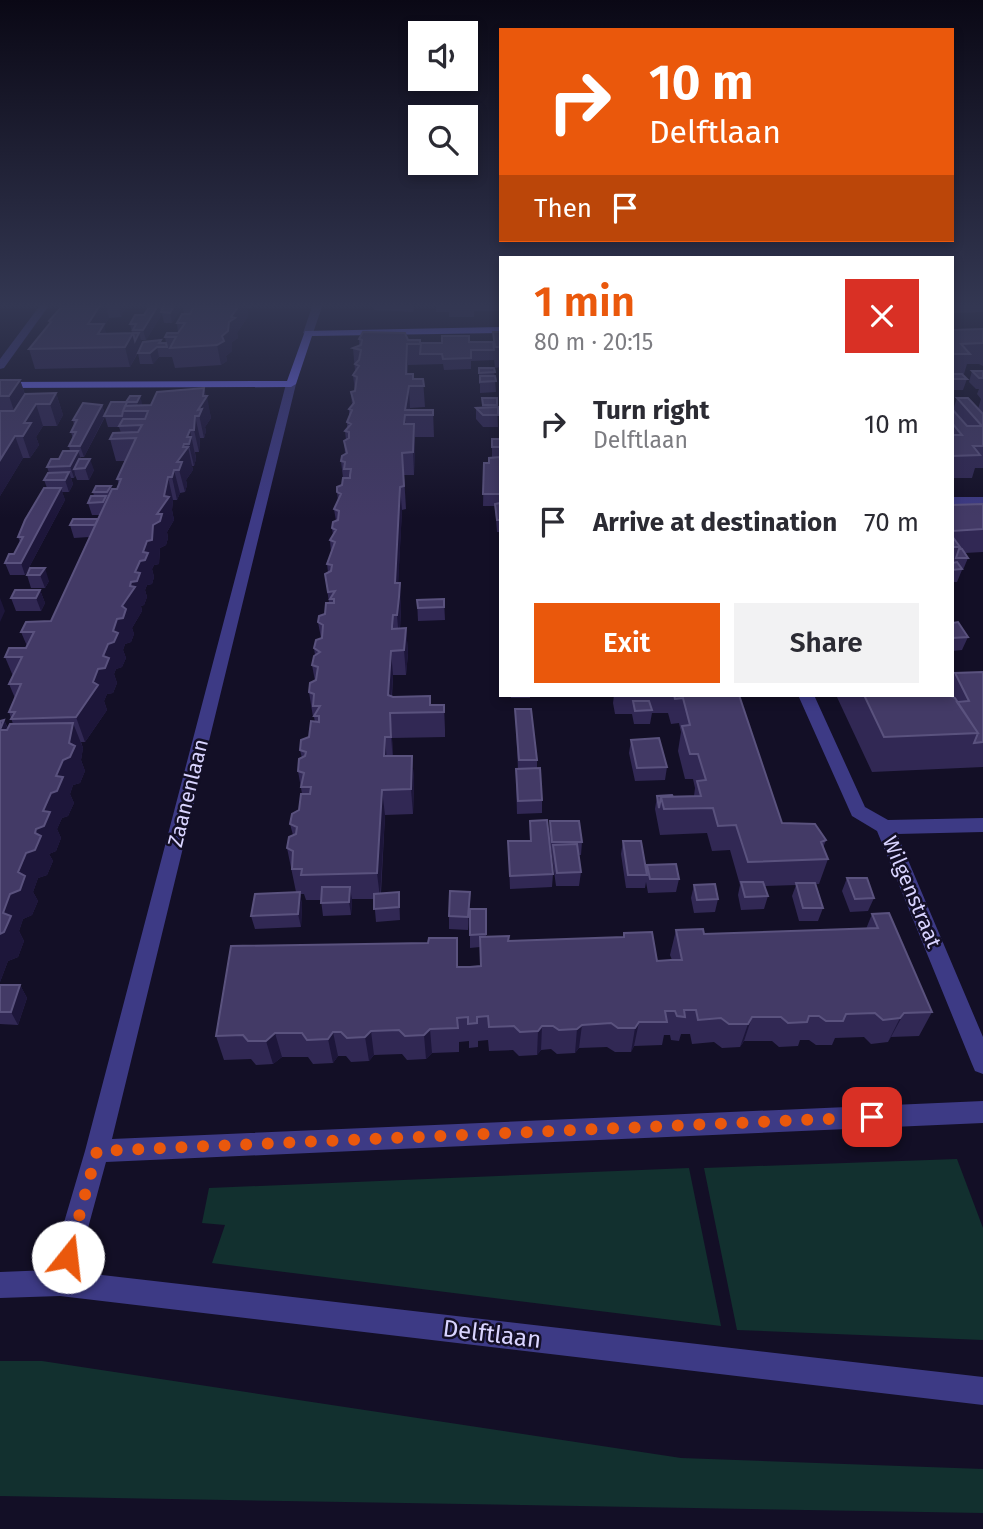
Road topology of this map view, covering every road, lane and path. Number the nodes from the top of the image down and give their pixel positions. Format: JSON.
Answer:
{"nodes":[{"id":1,"x":294,"y":375,"type":"edge"},
{"id":2,"x":291,"y":384,"type":"junction"},
{"id":3,"x":0,"y":385,"type":"edge"},
{"id":4,"x":954,"y":501,"type":"edge"},
{"id":5,"x":983,"y":501,"type":"edge"},
{"id":6,"x":807,"y":697,"type":"edge"},
{"id":7,"x":983,"y":825,"type":"edge"},
{"id":8,"x":885,"y":827,"type":"junction"},
{"id":9,"x":983,"y":1064,"type":"edge"},
{"id":10,"x":983,"y":1112,"type":"edge"},
{"id":11,"x":97,"y":1151,"type":"junction"},
{"id":12,"x":60,"y":1283,"type":"junction"},
{"id":13,"x":0,"y":1285,"type":"edge"},
{"id":14,"x":983,"y":1391,"type":"edge"}],
"edges":[{"from":1,"to":2,"type":"street","name":"Zaanenlaan"},
{"from":2,"to":3,"type":"street"},
{"from":2,"to":11,"type":"street","name":"Zaanenlaan"},
{"from":4,"to":5,"type":"street"},
{"from":6,"to":8,"type":"street","name":"Wilgenstraat"},
{"from":7,"to":8,"type":"street"},
{"from":8,"to":9,"type":"street","name":"Wilgenstraat"},
{"from":10,"to":11,"type":"street"},
{"from":11,"to":12,"type":"street","name":"Zaanenlaan"},
{"from":12,"to":13,"type":"street","name":"Delftlaan"},
{"from":12,"to":14,"type":"street","name":"Delftlaan"}]}
